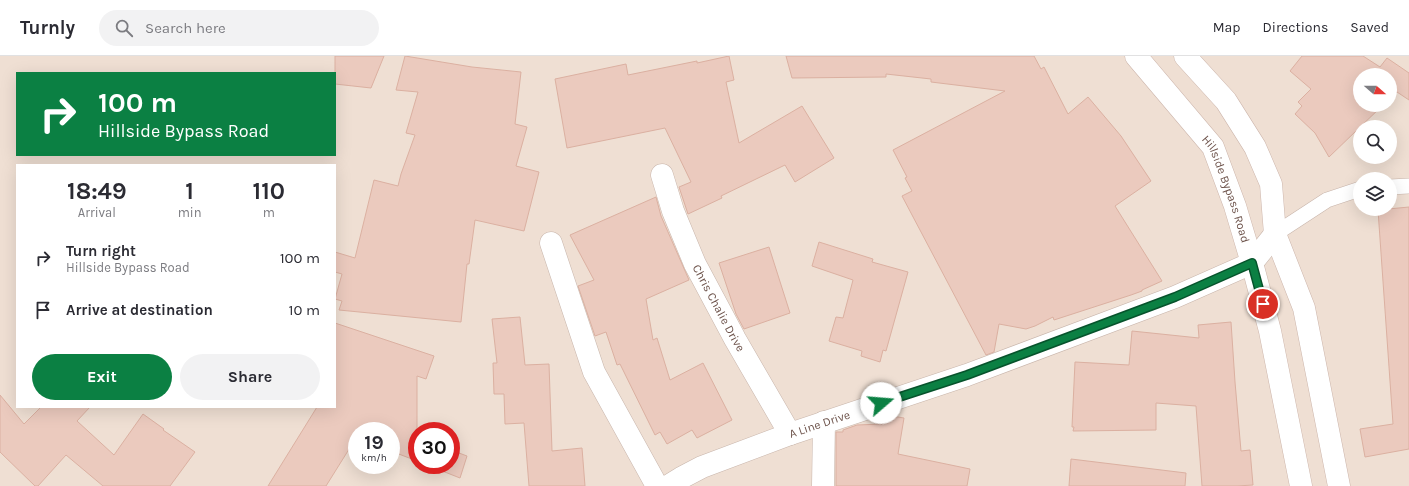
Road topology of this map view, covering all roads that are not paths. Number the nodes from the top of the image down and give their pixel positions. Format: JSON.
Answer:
{"nodes":[{"id":1,"x":1136,"y":56,"type":"edge"},
{"id":2,"x":1185,"y":56,"type":"edge"},
{"id":3,"x":662,"y":175,"type":"dead end"},
{"id":4,"x":1409,"y":186,"type":"edge"},
{"id":5,"x":1397,"y":187,"type":"edge"},
{"id":6,"x":1353,"y":191,"type":"edge"},
{"id":7,"x":1275,"y":234,"type":"junction"},
{"id":8,"x":551,"y":243,"type":"dead end"},
{"id":9,"x":1252,"y":263,"type":"junction"},
{"id":10,"x":824,"y":422,"type":"junction"},
{"id":11,"x":790,"y":434,"type":"junction"},
{"id":12,"x":657,"y":486,"type":"edge"},
{"id":13,"x":668,"y":486,"type":"edge"},
{"id":14,"x":823,"y":486,"type":"edge"},
{"id":15,"x":1300,"y":486,"type":"edge"},
{"id":16,"x":1339,"y":486,"type":"edge"}],
"edges":[{"from":1,"to":9,"type":"street","name":"Hillside Bypass Road"},
{"from":2,"to":7,"type":"street"},
{"from":3,"to":11,"type":"street","name":"Chris Chalie Drive"},
{"from":4,"to":5,"type":"lane"},
{"from":6,"to":7,"type":"lane"},
{"from":7,"to":9,"type":"street","name":"A Line Drive"},
{"from":7,"to":16,"type":"street"},
{"from":8,"to":12,"type":"street"},
{"from":9,"to":10,"type":"street","name":"A Line Drive"},
{"from":9,"to":15,"type":"street","name":"Hillside Bypass Road"},
{"from":10,"to":11,"type":"street","name":"A Line Drive"},
{"from":10,"to":14,"type":"street"},
{"from":11,"to":13,"type":"street","name":"A Line Drive"}]}
